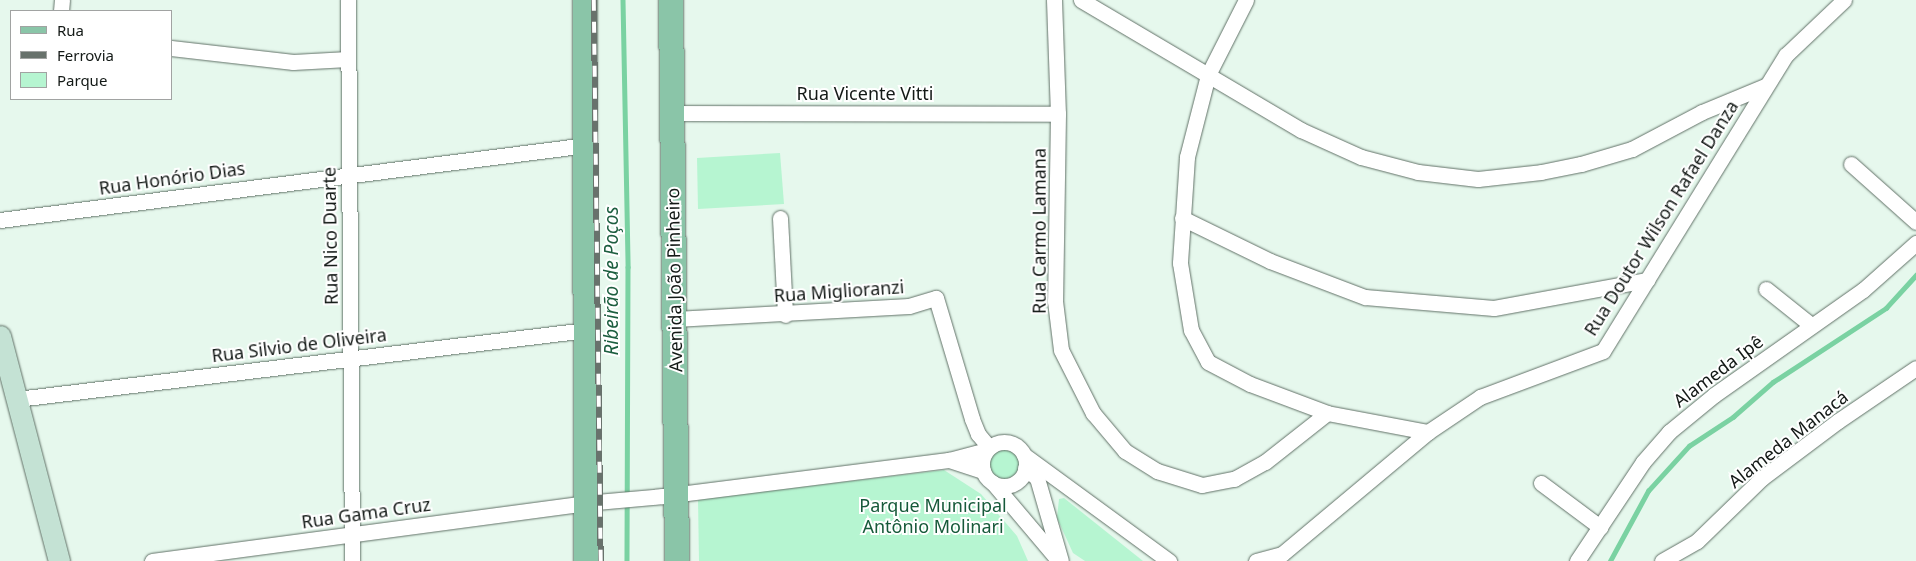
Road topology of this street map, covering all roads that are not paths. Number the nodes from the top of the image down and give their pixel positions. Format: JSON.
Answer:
{"nodes":[{"id":1,"x":348,"y":0,"type":"edge"},
{"id":2,"x":585,"y":0,"type":"edge"},
{"id":3,"x":671,"y":0,"type":"edge"},
{"id":4,"x":1054,"y":0,"type":"edge"},
{"id":5,"x":1082,"y":0,"type":"edge"},
{"id":6,"x":1246,"y":0,"type":"edge"},
{"id":7,"x":1844,"y":0,"type":"edge"},
{"id":8,"x":172,"y":48,"type":"edge"},
{"id":9,"x":348,"y":59,"type":"junction"},
{"id":10,"x":1208,"y":75,"type":"junction"},
{"id":11,"x":1765,"y":86,"type":"junction"},
{"id":12,"x":671,"y":113,"type":"junction"},
{"id":13,"x":1058,"y":114,"type":"junction"},
{"id":14,"x":587,"y":145,"type":"junction"},
{"id":15,"x":1851,"y":164,"type":"dead end"},
{"id":16,"x":349,"y":173,"type":"junction"},
{"id":17,"x":780,"y":218,"type":"dead end"},
{"id":18,"x":1182,"y":218,"type":"junction"},
{"id":19,"x":0,"y":220,"type":"edge"},
{"id":20,"x":1916,"y":222,"type":"edge"},
{"id":21,"x":1916,"y":243,"type":"edge"},
{"id":22,"x":1647,"y":280,"type":"junction"},
{"id":23,"x":1766,"y":289,"type":"dead end"},
{"id":24,"x":785,"y":315,"type":"junction"},
{"id":25,"x":675,"y":319,"type":"junction"},
{"id":26,"x":1811,"y":325,"type":"junction"},
{"id":27,"x":586,"y":330,"type":"junction"},
{"id":28,"x":0,"y":336,"type":"edge"},
{"id":29,"x":350,"y":357,"type":"junction"},
{"id":30,"x":1916,"y":368,"type":"edge"},
{"id":31,"x":17,"y":399,"type":"junction"},
{"id":32,"x":1327,"y":413,"type":"junction"},
{"id":33,"x":1428,"y":432,"type":"junction"},
{"id":34,"x":988,"y":448,"type":"junction"},
{"id":35,"x":949,"y":460,"type":"junction"},
{"id":36,"x":1025,"y":461,"type":"junction"},
{"id":37,"x":983,"y":471,"type":"junction"},
{"id":38,"x":993,"y":483,"type":"junction"},
{"id":39,"x":1541,"y":483,"type":"dead end"},
{"id":40,"x":677,"y":494,"type":"junction"},
{"id":41,"x":585,"y":503,"type":"junction"},
{"id":42,"x":1600,"y":527,"type":"junction"},
{"id":43,"x":352,"y":534,"type":"junction"},
{"id":44,"x":59,"y":561,"type":"edge"},
{"id":45,"x":152,"y":561,"type":"edge"},
{"id":46,"x":352,"y":561,"type":"edge"},
{"id":47,"x":586,"y":561,"type":"edge"},
{"id":48,"x":677,"y":561,"type":"edge"},
{"id":49,"x":1060,"y":561,"type":"edge"},
{"id":50,"x":1169,"y":561,"type":"edge"},
{"id":51,"x":1256,"y":561,"type":"edge"},
{"id":52,"x":1577,"y":561,"type":"edge"},
{"id":53,"x":1662,"y":561,"type":"edge"}],
"edges":[{"from":1,"to":9,"type":"street","name":"Rua Nico Duarte"},
{"from":2,"to":14,"type":"main road"},
{"from":3,"to":12,"type":"main road","name":"Avenida João Pinheiro"},
{"from":4,"to":13,"type":"street","name":"Rua Carmo Lamana"},
{"from":5,"to":10,"type":"street"},
{"from":6,"to":10,"type":"street"},
{"from":7,"to":11,"type":"street","name":"Rua Doutor Wilson Rafael Danza"},
{"from":8,"to":9,"type":"street"},
{"from":9,"to":16,"type":"street","name":"Rua Nico Duarte"},
{"from":10,"to":11,"type":"street"},
{"from":10,"to":18,"type":"street"},
{"from":11,"to":22,"type":"street","name":"Rua Doutor Wilson Rafael Danza"},
{"from":12,"to":13,"type":"street","name":"Rua Vicente Vitti"},
{"from":12,"to":25,"type":"main road","name":"Avenida João Pinheiro"},
{"from":13,"to":32,"type":"street","name":"Rua Carmo Lamana"},
{"from":14,"to":16,"type":"street","name":"Rua Honório Dias"},
{"from":14,"to":27,"type":"main road"},
{"from":15,"to":20,"type":"street"},
{"from":16,"to":19,"type":"street","name":"Rua Honório Dias"},
{"from":16,"to":29,"type":"street","name":"Rua Nico Duarte"},
{"from":17,"to":24,"type":"street"},
{"from":18,"to":22,"type":"street"},
{"from":18,"to":32,"type":"street"},
{"from":21,"to":26,"type":"street","name":"Alameda Ipê"},
{"from":22,"to":33,"type":"street","name":"Rua Doutor Wilson Rafael Danza"},
{"from":23,"to":26,"type":"street"},
{"from":24,"to":25,"type":"street","name":"Rua Miglioranzi"},
{"from":24,"to":34,"type":"street","name":"Rua Miglioranzi"},
{"from":25,"to":40,"type":"main road","name":"Avenida João Pinheiro"},
{"from":26,"to":42,"type":"street","name":"Alameda Ipê"},
{"from":27,"to":29,"type":"street","name":"Rua Silvio de Oliveira"},
{"from":27,"to":41,"type":"main road"},
{"from":28,"to":31,"type":"street"},
{"from":29,"to":31,"type":"street","name":"Rua Silvio de Oliveira"},
{"from":29,"to":43,"type":"street","name":"Rua Nico Duarte"},
{"from":30,"to":53,"type":"street","name":"Alameda Manacá"},
{"from":31,"to":44,"type":"street"},
{"from":32,"to":33,"type":"street"},
{"from":33,"to":51,"type":"street","name":"Rua Doutor Wilson Rafael Danza"},
{"from":34,"to":35,"type":"street","name":"Rua Gama Cruz"},
{"from":34,"to":36,"type":"street"},
{"from":34,"to":37,"type":"street"},
{"from":35,"to":37,"type":"street"},
{"from":35,"to":40,"type":"street","name":"Rua Gama Cruz"},
{"from":36,"to":38,"type":"street"},
{"from":36,"to":49,"type":"street"},
{"from":36,"to":50,"type":"street"},
{"from":37,"to":38,"type":"street"},
{"from":38,"to":49,"type":"street"},
{"from":39,"to":42,"type":"street"},
{"from":40,"to":41,"type":"street","name":"Rua Gama Cruz"},
{"from":40,"to":48,"type":"main road","name":"Avenida João Pinheiro"},
{"from":41,"to":43,"type":"street","name":"Rua Gama Cruz"},
{"from":41,"to":47,"type":"main road"},
{"from":42,"to":52,"type":"street","name":"Alameda Ipê"},
{"from":43,"to":45,"type":"street","name":"Rua Gama Cruz"},
{"from":43,"to":46,"type":"street","name":"Rua Nico Duarte"}]}
